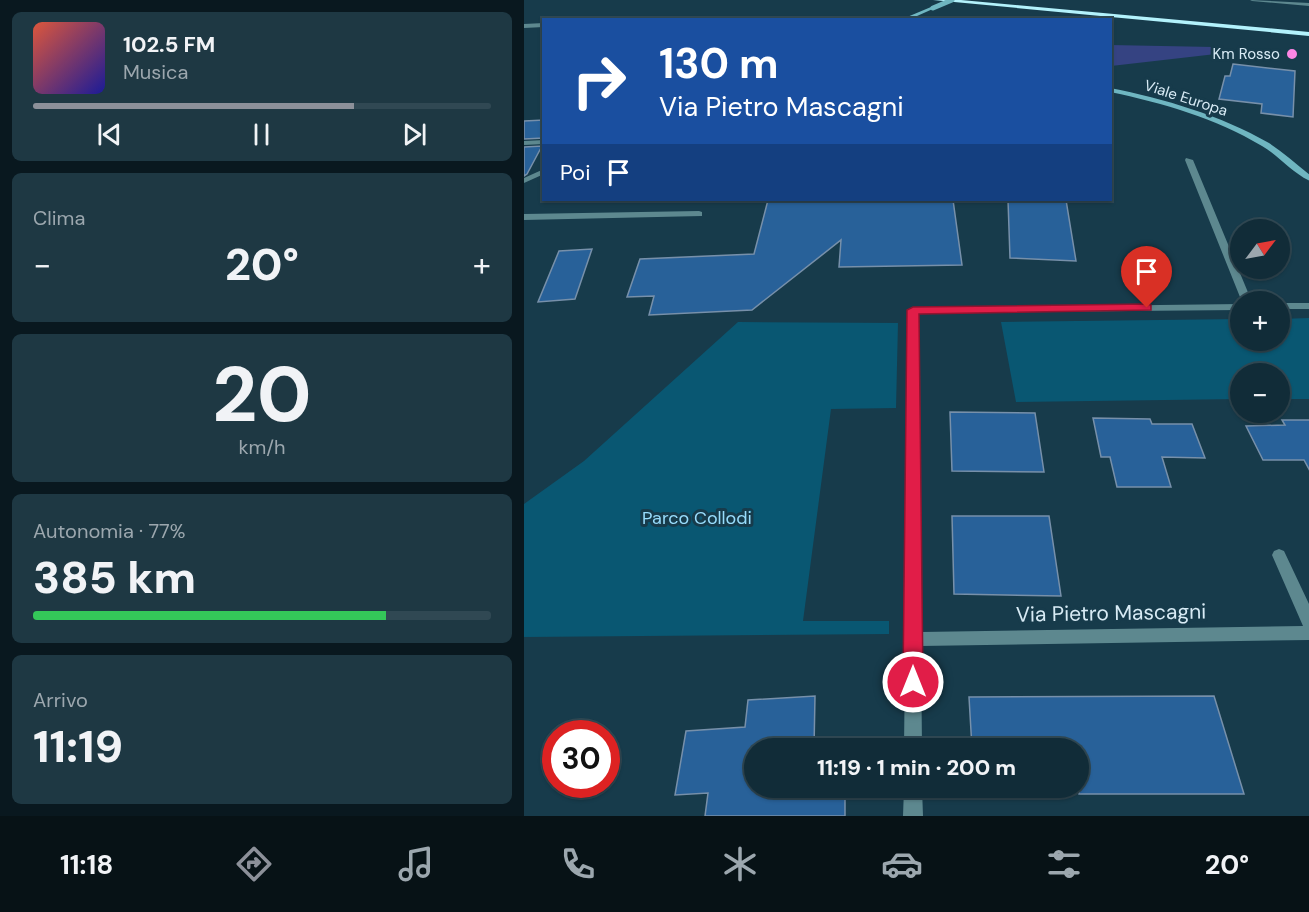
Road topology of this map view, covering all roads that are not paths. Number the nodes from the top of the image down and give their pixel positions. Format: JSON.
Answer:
{"nodes":[{"id":1,"x":952,"y":0,"type":"edge"},
{"id":2,"x":1252,"y":0,"type":"edge"},
{"id":3,"x":935,"y":4,"type":"edge"},
{"id":4,"x":1310,"y":5,"type":"edge"},
{"id":5,"x":906,"y":18,"type":"edge"},
{"id":6,"x":1110,"y":18,"type":"edge"},
{"id":7,"x":1112,"y":18,"type":"edge"},
{"id":8,"x":542,"y":25,"type":"edge"},
{"id":9,"x":524,"y":26,"type":"edge"},
{"id":10,"x":1310,"y":34,"type":"edge"},
{"id":11,"x":1112,"y":90,"type":"edge"},
{"id":12,"x":542,"y":142,"type":"edge"},
{"id":13,"x":524,"y":143,"type":"edge"},
{"id":14,"x":1189,"y":160,"type":"dead end"},
{"id":15,"x":542,"y":172,"type":"edge"},
{"id":16,"x":1310,"y":179,"type":"edge"},
{"id":17,"x":524,"y":181,"type":"edge"},
{"id":18,"x":699,"y":214,"type":"dead end"},
{"id":19,"x":524,"y":217,"type":"edge"},
{"id":20,"x":1243,"y":291,"type":"edge"},
{"id":21,"x":1290,"y":306,"type":"edge"},
{"id":22,"x":1310,"y":306,"type":"edge"},
{"id":23,"x":1230,"y":307,"type":"edge"},
{"id":24,"x":1279,"y":555,"type":"dead end"},
{"id":25,"x":1310,"y":625,"type":"edge"},
{"id":26,"x":1310,"y":633,"type":"edge"},
{"id":27,"x":913,"y":639,"type":"junction"},
{"id":28,"x":913,"y":738,"type":"edge"},
{"id":29,"x":913,"y":798,"type":"edge"},
{"id":30,"x":912,"y":816,"type":"edge"}],
"edges":[{"from":1,"to":3,"type":"street","bridge":true},
{"from":2,"to":4,"type":"street"},
{"from":3,"to":5,"type":"street"},
{"from":3,"to":6,"type":"highway"},
{"from":7,"to":10,"type":"highway"},
{"from":8,"to":9,"type":"street"},
{"from":11,"to":16,"type":"street","name":"Viale Europa"},
{"from":12,"to":13,"type":"street"},
{"from":14,"to":20,"type":"street"},
{"from":15,"to":17,"type":"street"},
{"from":18,"to":19,"type":"street"},
{"from":21,"to":22,"type":"street"},
{"from":23,"to":27,"type":"street"},
{"from":24,"to":25,"type":"street"},
{"from":26,"to":27,"type":"street","name":"Via Pietro Mascagni"},
{"from":27,"to":28,"type":"street"},
{"from":29,"to":30,"type":"street"}]}
